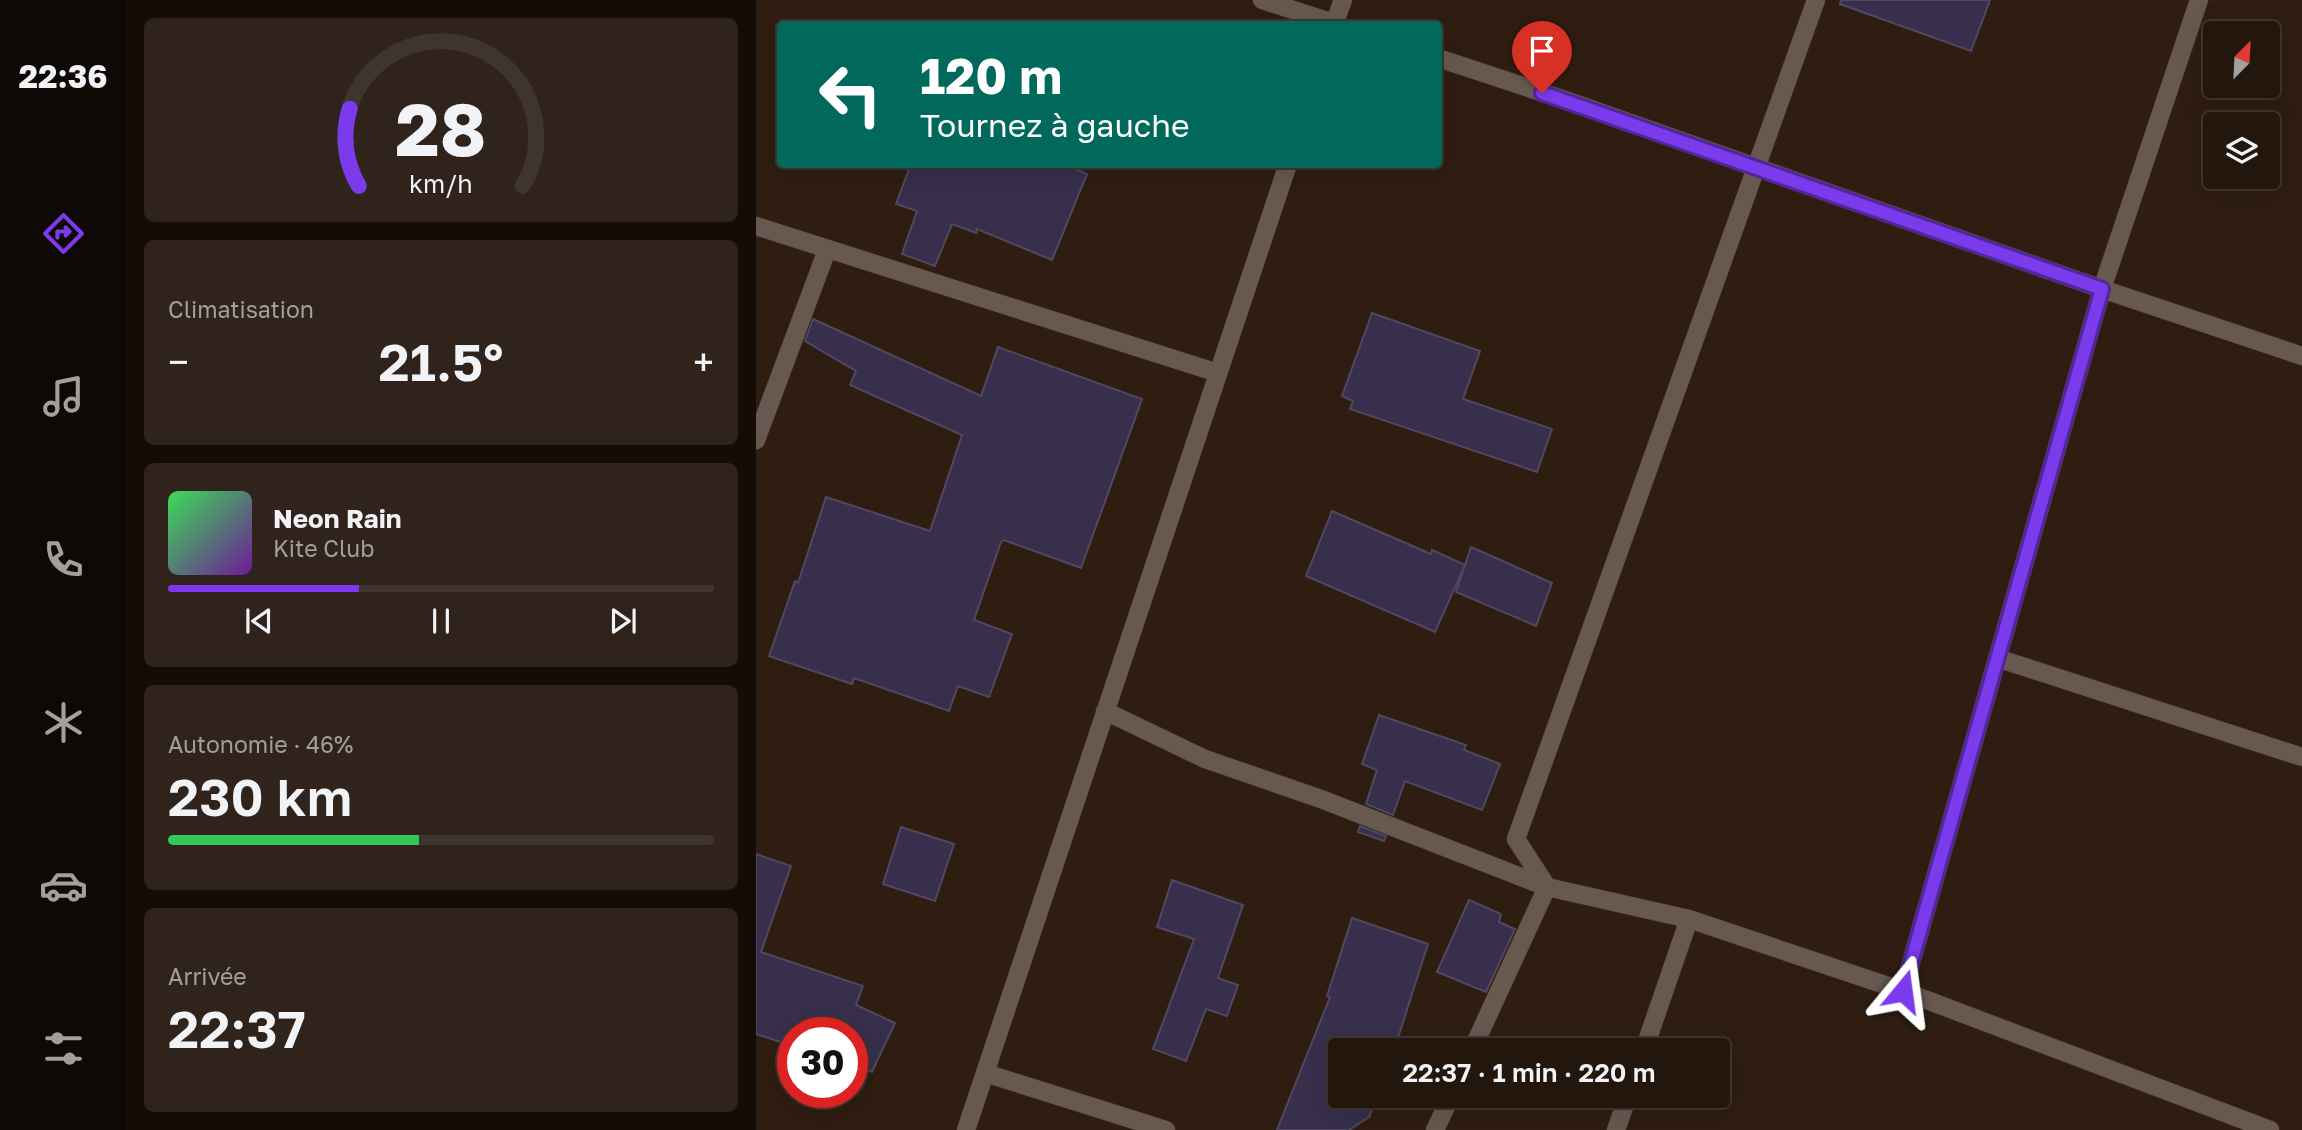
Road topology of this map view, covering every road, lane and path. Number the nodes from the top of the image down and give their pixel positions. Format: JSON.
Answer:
{"nodes":[{"id":1,"x":1262,"y":0,"type":"edge"},
{"id":2,"x":1343,"y":0,"type":"edge"},
{"id":3,"x":1816,"y":0,"type":"edge"},
{"id":4,"x":2199,"y":0,"type":"edge"},
{"id":5,"x":1326,"y":21,"type":"edge"},
{"id":6,"x":1336,"y":21,"type":"edge"},
{"id":7,"x":1442,"y":59,"type":"edge"},
{"id":8,"x":1287,"y":168,"type":"edge"},
{"id":9,"x":1756,"y":169,"type":"junction"},
{"id":10,"x":756,"y":226,"type":"edge"},
{"id":11,"x":827,"y":250,"type":"junction"},
{"id":12,"x":2102,"y":289,"type":"junction"},
{"id":13,"x":2302,"y":356,"type":"edge"},
{"id":14,"x":1218,"y":373,"type":"junction"},
{"id":15,"x":756,"y":440,"type":"edge"},
{"id":16,"x":1997,"y":658,"type":"junction"},
{"id":17,"x":1105,"y":711,"type":"junction"},
{"id":18,"x":2302,"y":757,"type":"edge"},
{"id":19,"x":1547,"y":887,"type":"junction"},
{"id":20,"x":1689,"y":919,"type":"junction"},
{"id":21,"x":1903,"y":991,"type":"junction"},
{"id":22,"x":1478,"y":1038,"type":"edge"},
{"id":23,"x":1648,"y":1038,"type":"edge"},
{"id":24,"x":985,"y":1073,"type":"junction"},
{"id":25,"x":1445,"y":1108,"type":"edge"},
{"id":26,"x":1624,"y":1108,"type":"edge"},
{"id":27,"x":966,"y":1130,"type":"edge"},
{"id":28,"x":1166,"y":1130,"type":"edge"},
{"id":29,"x":1435,"y":1130,"type":"edge"},
{"id":30,"x":1616,"y":1130,"type":"edge"},
{"id":31,"x":2270,"y":1130,"type":"edge"}],
"edges":[{"from":1,"to":5,"type":"street"},
{"from":2,"to":6,"type":"street"},
{"from":3,"to":9,"type":"street"},
{"from":4,"to":12,"type":"street"},
{"from":7,"to":9,"type":"street"},
{"from":8,"to":14,"type":"street"},
{"from":9,"to":12,"type":"street"},
{"from":9,"to":19,"type":"street"},
{"from":10,"to":11,"type":"street"},
{"from":11,"to":14,"type":"street"},
{"from":11,"to":15,"type":"street"},
{"from":12,"to":13,"type":"street"},
{"from":12,"to":16,"type":"street"},
{"from":14,"to":17,"type":"street"},
{"from":16,"to":18,"type":"street"},
{"from":16,"to":21,"type":"street"},
{"from":17,"to":19,"type":"street"},
{"from":17,"to":24,"type":"street"},
{"from":19,"to":20,"type":"street"},
{"from":19,"to":22,"type":"street"},
{"from":20,"to":21,"type":"street"},
{"from":20,"to":23,"type":"street"},
{"from":21,"to":31,"type":"street"},
{"from":24,"to":27,"type":"street"},
{"from":24,"to":28,"type":"street"},
{"from":25,"to":29,"type":"street"},
{"from":26,"to":30,"type":"street"}]}
